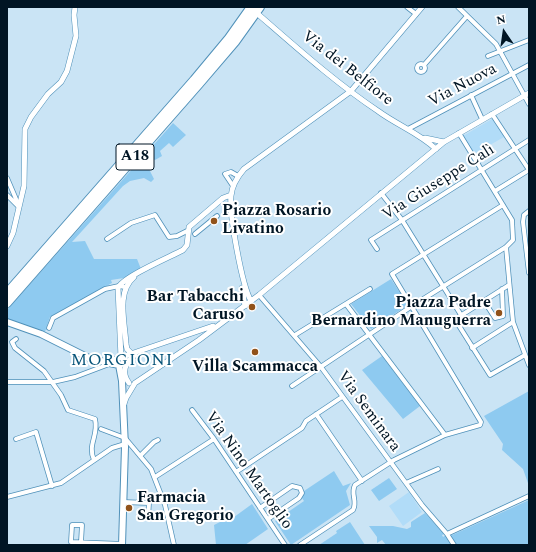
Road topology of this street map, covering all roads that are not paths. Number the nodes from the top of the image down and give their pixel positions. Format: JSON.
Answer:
{"nodes":[{"id":1,"x":75,"y":7,"type":"edge"},
{"id":2,"x":251,"y":7,"type":"edge"},
{"id":3,"x":407,"y":7,"type":"edge"},
{"id":4,"x":422,"y":7,"type":"edge"},
{"id":5,"x":458,"y":7,"type":"edge"},
{"id":6,"x":259,"y":11,"type":"edge"},
{"id":7,"x":416,"y":14,"type":"junction"},
{"id":8,"x":467,"y":16,"type":"junction"},
{"id":9,"x":529,"y":40,"type":"edge"},
{"id":10,"x":500,"y":51,"type":"junction"},
{"id":11,"x":488,"y":56,"type":"dead end"},
{"id":12,"x":424,"y":65,"type":"dead end"},
{"id":13,"x":529,"y":65,"type":"edge"},
{"id":14,"x":512,"y":74,"type":"junction"},
{"id":15,"x":351,"y":92,"type":"junction"},
{"id":16,"x":527,"y":94,"type":"edge"},
{"id":17,"x":471,"y":95,"type":"junction"},
{"id":18,"x":529,"y":104,"type":"edge"},
{"id":19,"x":492,"y":114,"type":"junction"},
{"id":20,"x":482,"y":119,"type":"junction"},
{"id":21,"x":408,"y":129,"type":"junction"},
{"id":22,"x":459,"y":133,"type":"junction"},
{"id":23,"x":422,"y":137,"type":"junction"},
{"id":24,"x":529,"y":140,"type":"edge"},
{"id":25,"x":444,"y":142,"type":"junction"},
{"id":26,"x":515,"y":149,"type":"junction"},
{"id":27,"x":436,"y":150,"type":"junction"},
{"id":28,"x":481,"y":170,"type":"junction"},
{"id":29,"x":529,"y":170,"type":"edge"},
{"id":30,"x":238,"y":176,"type":"junction"},
{"id":31,"x":7,"y":178,"type":"edge"},
{"id":32,"x":233,"y":186,"type":"junction"},
{"id":33,"x":495,"y":191,"type":"junction"},
{"id":34,"x":381,"y":193,"type":"junction"},
{"id":35,"x":7,"y":195,"type":"edge"},
{"id":36,"x":231,"y":195,"type":"junction"},
{"id":37,"x":503,"y":205,"type":"junction"},
{"id":38,"x":20,"y":207,"type":"junction"},
{"id":39,"x":529,"y":211,"type":"edge"},
{"id":40,"x":202,"y":216,"type":"junction"},
{"id":41,"x":217,"y":216,"type":"dead end"},
{"id":42,"x":402,"y":220,"type":"junction"},
{"id":43,"x":208,"y":223,"type":"junction"},
{"id":44,"x":187,"y":230,"type":"junction"},
{"id":45,"x":195,"y":234,"type":"dead end"},
{"id":46,"x":107,"y":239,"type":"dead end"},
{"id":47,"x":7,"y":246,"type":"edge"},
{"id":48,"x":506,"y":247,"type":"junction"},
{"id":49,"x":377,"y":249,"type":"dead end"},
{"id":50,"x":424,"y":254,"type":"junction"},
{"id":51,"x":241,"y":273,"type":"junction"},
{"id":52,"x":529,"y":273,"type":"edge"},
{"id":53,"x":137,"y":274,"type":"junction"},
{"id":54,"x":509,"y":285,"type":"junction"},
{"id":55,"x":119,"y":286,"type":"junction"},
{"id":56,"x":443,"y":286,"type":"junction"},
{"id":57,"x":125,"y":287,"type":"junction"},
{"id":58,"x":370,"y":288,"type":"dead end"},
{"id":59,"x":502,"y":289,"type":"junction"},
{"id":60,"x":7,"y":293,"type":"edge"},
{"id":61,"x":259,"y":295,"type":"junction"},
{"id":62,"x":251,"y":301,"type":"junction"},
{"id":63,"x":484,"y":301,"type":"junction"},
{"id":64,"x":7,"y":303,"type":"edge"},
{"id":65,"x":346,"y":304,"type":"junction"},
{"id":66,"x":245,"y":306,"type":"junction"},
{"id":67,"x":412,"y":306,"type":"junction"},
{"id":68,"x":461,"y":315,"type":"junction"},
{"id":69,"x":7,"y":322,"type":"edge"},
{"id":70,"x":513,"y":322,"type":"junction"},
{"id":71,"x":220,"y":323,"type":"junction"},
{"id":72,"x":49,"y":328,"type":"dead end"},
{"id":73,"x":195,"y":333,"type":"junction"},
{"id":74,"x":295,"y":335,"type":"junction"},
{"id":75,"x":369,"y":335,"type":"junction"},
{"id":76,"x":16,"y":339,"type":"dead end"},
{"id":77,"x":192,"y":343,"type":"junction"},
{"id":78,"x":472,"y":348,"type":"junction"},
{"id":79,"x":134,"y":354,"type":"junction"},
{"id":80,"x":525,"y":355,"type":"junction"},
{"id":81,"x":121,"y":358,"type":"junction"},
{"id":82,"x":91,"y":359,"type":"junction"},
{"id":83,"x":106,"y":362,"type":"junction"},
{"id":84,"x":529,"y":365,"type":"edge"},
{"id":85,"x":321,"y":367,"type":"junction"},
{"id":86,"x":94,"y":370,"type":"junction"},
{"id":87,"x":120,"y":372,"type":"junction"},
{"id":88,"x":7,"y":382,"type":"edge"},
{"id":89,"x":53,"y":382,"type":"junction"},
{"id":90,"x":135,"y":383,"type":"junction"},
{"id":91,"x":292,"y":386,"type":"dead end"},
{"id":92,"x":342,"y":397,"type":"junction"},
{"id":93,"x":124,"y":407,"type":"junction"},
{"id":94,"x":192,"y":410,"type":"dead end"},
{"id":95,"x":316,"y":414,"type":"junction"},
{"id":96,"x":101,"y":429,"type":"dead end"},
{"id":97,"x":445,"y":435,"type":"junction"},
{"id":98,"x":16,"y":439,"type":"dead end"},
{"id":99,"x":158,"y":440,"type":"dead end"},
{"id":100,"x":214,"y":440,"type":"junction"},
{"id":101,"x":125,"y":443,"type":"junction"},
{"id":102,"x":134,"y":449,"type":"junction"},
{"id":103,"x":140,"y":456,"type":"junction"},
{"id":104,"x":94,"y":460,"type":"junction"},
{"id":105,"x":391,"y":463,"type":"junction"},
{"id":106,"x":438,"y":469,"type":"dead end"},
{"id":107,"x":236,"y":472,"type":"junction"},
{"id":108,"x":155,"y":477,"type":"junction"},
{"id":109,"x":362,"y":481,"type":"junction"},
{"id":110,"x":406,"y":483,"type":"junction"},
{"id":111,"x":52,"y":486,"type":"junction"},
{"id":112,"x":529,"y":496,"type":"edge"},
{"id":113,"x":7,"y":497,"type":"edge"},
{"id":114,"x":123,"y":502,"type":"junction"},
{"id":115,"x":260,"y":508,"type":"junction"},
{"id":116,"x":148,"y":518,"type":"dead end"},
{"id":117,"x":268,"y":519,"type":"junction"},
{"id":118,"x":447,"y":534,"type":"junction"},
{"id":119,"x":81,"y":542,"type":"junction"},
{"id":120,"x":122,"y":545,"type":"edge"},
{"id":121,"x":174,"y":545,"type":"edge"},
{"id":122,"x":285,"y":545,"type":"edge"},
{"id":123,"x":300,"y":545,"type":"edge"},
{"id":124,"x":454,"y":545,"type":"edge"}],
"edges":[{"from":1,"to":38,"type":"street"},
{"from":2,"to":60,"type":"highway","number":"A18"},
{"from":3,"to":7,"type":"street"},
{"from":4,"to":7,"type":"street"},
{"from":5,"to":8,"type":"street"},
{"from":6,"to":15,"type":"street","name":"Via dei Belfiore"},
{"from":6,"to":64,"type":"highway","number":"A18"},
{"from":7,"to":15,"type":"street"},
{"from":8,"to":10,"type":"street"},
{"from":8,"to":12,"type":"street"},
{"from":9,"to":10,"type":"street"},
{"from":10,"to":11,"type":"street"},
{"from":10,"to":14,"type":"street"},
{"from":13,"to":14,"type":"street","name":"Via Nuova"},
{"from":14,"to":16,"type":"street"},
{"from":14,"to":17,"type":"street","name":"Via Nuova"},
{"from":15,"to":21,"type":"street","name":"Via dei Belfiore"},
{"from":15,"to":30,"type":"street"},
{"from":16,"to":18,"type":"street"},
{"from":16,"to":19,"type":"street"},
{"from":17,"to":20,"type":"street"},
{"from":17,"to":21,"type":"street","name":"Via Nuova"},
{"from":19,"to":20,"type":"street"},
{"from":19,"to":26,"type":"street"},
{"from":20,"to":22,"type":"street"},
{"from":21,"to":23,"type":"street","name":"Via dei Belfiore"},
{"from":22,"to":25,"type":"street"},
{"from":22,"to":28,"type":"street"},
{"from":23,"to":25,"type":"street"},
{"from":23,"to":27,"type":"street"},
{"from":24,"to":26,"type":"street","name":"Via Giuseppe Calì"},
{"from":25,"to":27,"type":"street"},
{"from":26,"to":28,"type":"street","name":"Via Giuseppe Calì"},
{"from":26,"to":29,"type":"street"},
{"from":27,"to":34,"type":"street"},
{"from":28,"to":33,"type":"street"},
{"from":28,"to":42,"type":"street","name":"Via Giuseppe Calì"},
{"from":29,"to":33,"type":"street"},
{"from":30,"to":32,"type":"street"},
{"from":30,"to":32,"type":"street"},
{"from":31,"to":38,"type":"street"},
{"from":32,"to":36,"type":"street"},
{"from":33,"to":37,"type":"street"},
{"from":34,"to":42,"type":"street"},
{"from":34,"to":61,"type":"street"},
{"from":35,"to":38,"type":"street"},
{"from":36,"to":40,"type":"street"},
{"from":36,"to":51,"type":"street"},
{"from":37,"to":48,"type":"street"},
{"from":37,"to":50,"type":"street"},
{"from":38,"to":47,"type":"street"},
{"from":39,"to":52,"type":"street"},
{"from":40,"to":43,"type":"street"},
{"from":40,"to":44,"type":"street"},
{"from":41,"to":43,"type":"street"},
{"from":42,"to":49,"type":"street","name":"Via Giuseppe Calì"},
{"from":42,"to":50,"type":"street"},
{"from":43,"to":45,"type":"street"},
{"from":44,"to":46,"type":"street"},
{"from":44,"to":53,"type":"street"},
{"from":48,"to":54,"type":"street"},
{"from":48,"to":56,"type":"street"},
{"from":50,"to":56,"type":"street"},
{"from":50,"to":67,"type":"street"},
{"from":51,"to":62,"type":"street"},
{"from":51,"to":66,"type":"street"},
{"from":53,"to":55,"type":"street"},
{"from":53,"to":57,"type":"street"},
{"from":54,"to":59,"type":"street"},
{"from":54,"to":70,"type":"street"},
{"from":55,"to":57,"type":"street"},
{"from":55,"to":72,"type":"street"},
{"from":55,"to":81,"type":"street"},
{"from":56,"to":67,"type":"street"},
{"from":56,"to":68,"type":"street"},
{"from":57,"to":79,"type":"street"},
{"from":58,"to":65,"type":"street"},
{"from":59,"to":63,"type":"street"},
{"from":59,"to":63,"type":"street"},
{"from":61,"to":62,"type":"street"},
{"from":61,"to":74,"type":"street","name":"Via Seminara"},
{"from":62,"to":66,"type":"street"},
{"from":63,"to":68,"type":"street"},
{"from":65,"to":74,"type":"street"},
{"from":65,"to":75,"type":"street"},
{"from":66,"to":71,"type":"street"},
{"from":67,"to":75,"type":"street"},
{"from":67,"to":97,"type":"street"},
{"from":68,"to":78,"type":"street"},
{"from":69,"to":82,"type":"main road"},
{"from":70,"to":78,"type":"street"},
{"from":70,"to":80,"type":"street"},
{"from":71,"to":73,"type":"street"},
{"from":71,"to":77,"type":"street"},
{"from":73,"to":77,"type":"street"},
{"from":73,"to":79,"type":"street"},
{"from":74,"to":85,"type":"street","name":"Via Seminara"},
{"from":75,"to":85,"type":"street"},
{"from":75,"to":97,"type":"street"},
{"from":76,"to":89,"type":"street"},
{"from":77,"to":90,"type":"street"},
{"from":78,"to":80,"type":"street"},
{"from":79,"to":81,"type":"street"},
{"from":79,"to":87,"type":"street"},
{"from":80,"to":84,"type":"street"},
{"from":81,"to":83,"type":"street"},
{"from":82,"to":83,"type":"main road"},
{"from":82,"to":86,"type":"street"},
{"from":83,"to":87,"type":"main road"},
{"from":85,"to":91,"type":"street"},
{"from":85,"to":92,"type":"street","name":"Via Seminara"},
{"from":86,"to":87,"type":"street"},
{"from":86,"to":89,"type":"street"},
{"from":87,"to":90,"type":"street"},
{"from":87,"to":93,"type":"main road"},
{"from":88,"to":89,"type":"street"},
{"from":89,"to":104,"type":"street"},
{"from":90,"to":93,"type":"street"},
{"from":92,"to":95,"type":"street"},
{"from":92,"to":105,"type":"street","name":"Via Seminara"},
{"from":93,"to":101,"type":"main road"},
{"from":94,"to":100,"type":"street","name":"Via Nino Martoglio"},
{"from":95,"to":107,"type":"street"},
{"from":95,"to":109,"type":"street"},
{"from":96,"to":101,"type":"street"},
{"from":97,"to":105,"type":"street"},
{"from":98,"to":111,"type":"street"},
{"from":99,"to":103,"type":"street"},
{"from":100,"to":107,"type":"street","name":"Via Nino Martoglio"},
{"from":100,"to":108,"type":"street"},
{"from":101,"to":102,"type":"street"},
{"from":101,"to":102,"type":"street"},
{"from":101,"to":104,"type":"street"},
{"from":101,"to":114,"type":"main road"},
{"from":102,"to":103,"type":"street"},
{"from":103,"to":108,"type":"street"},
{"from":104,"to":111,"type":"street"},
{"from":105,"to":109,"type":"street"},
{"from":105,"to":110,"type":"street","name":"Via Seminara"},
{"from":106,"to":110,"type":"street"},
{"from":107,"to":115,"type":"street","name":"Via Nino Martoglio"},
{"from":108,"to":121,"type":"street"},
{"from":109,"to":123,"type":"street"},
{"from":110,"to":118,"type":"street","name":"Via Seminara"},
{"from":111,"to":113,"type":"street"},
{"from":112,"to":118,"type":"street"},
{"from":114,"to":116,"type":"street"},
{"from":114,"to":120,"type":"main road"},
{"from":115,"to":117,"type":"street","name":"Via Nino Martoglio"},
{"from":115,"to":117,"type":"street"},
{"from":117,"to":122,"type":"street","name":"Via Nino Martoglio"},
{"from":118,"to":124,"type":"street","name":"Via Seminara"},
{"from":119,"to":119,"type":"street"},
{"from":119,"to":120,"type":"street"}]}
